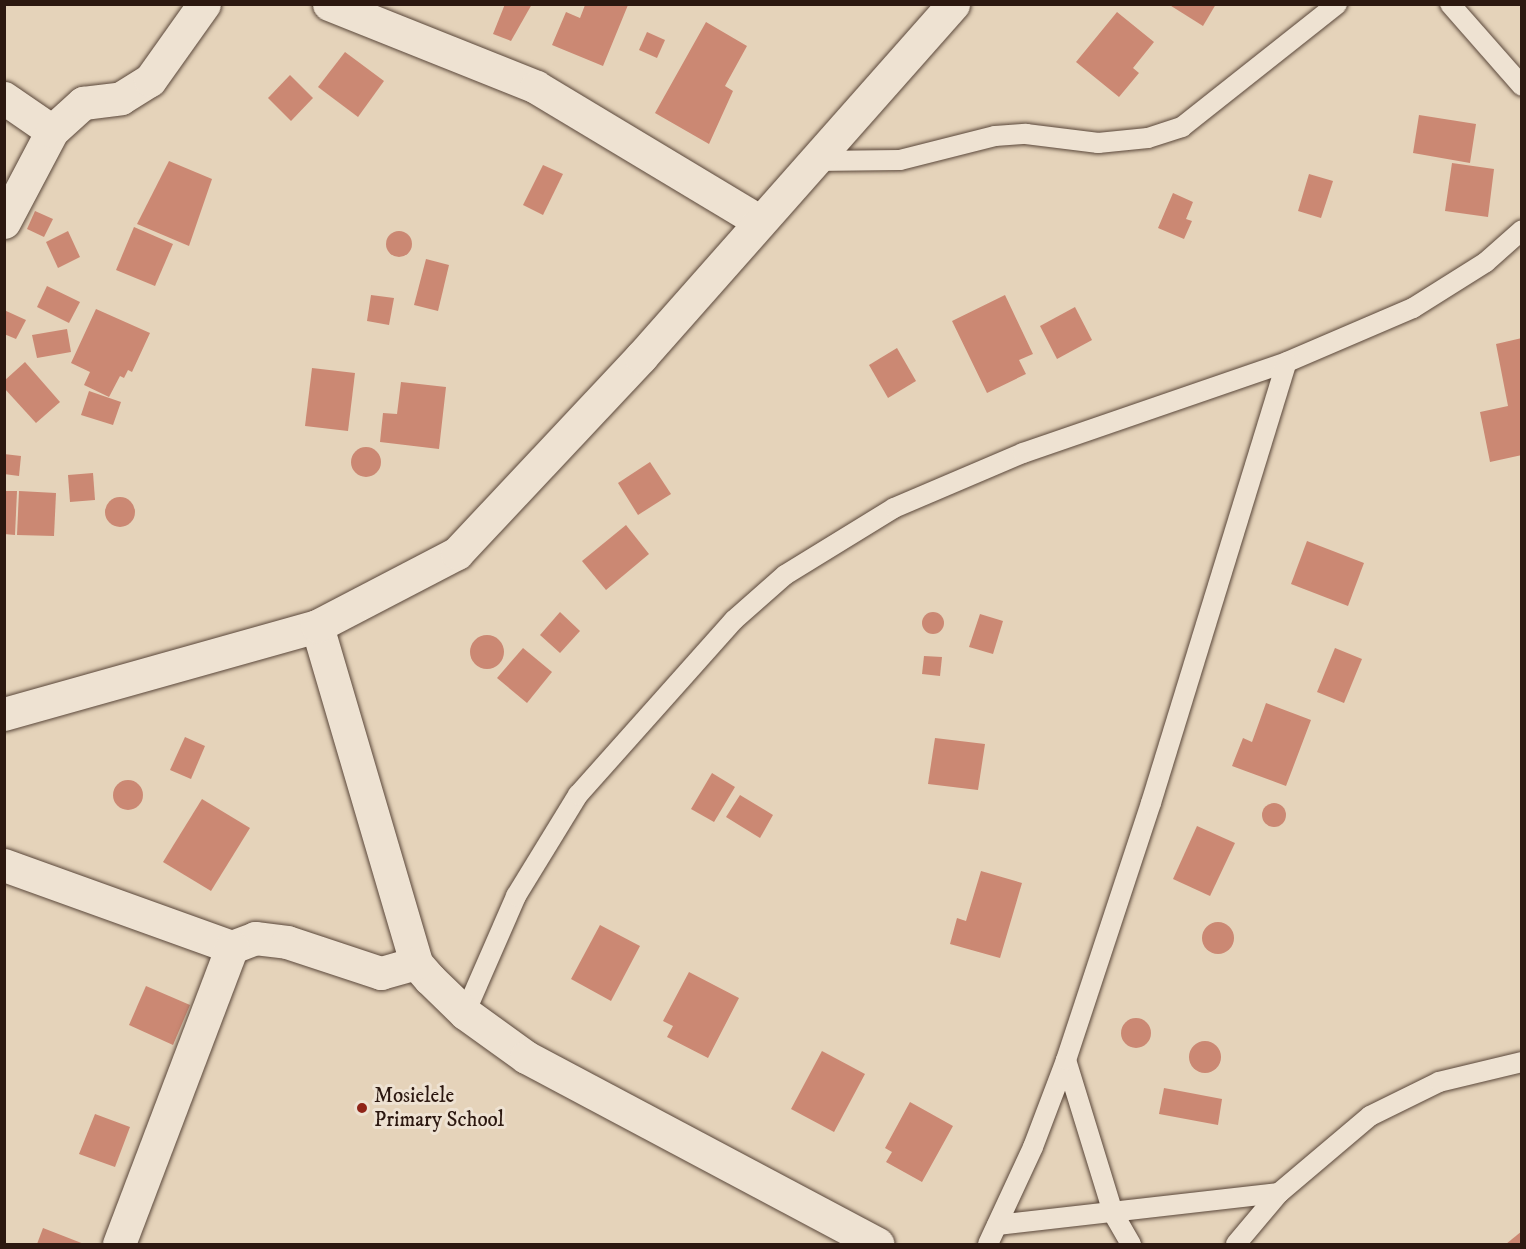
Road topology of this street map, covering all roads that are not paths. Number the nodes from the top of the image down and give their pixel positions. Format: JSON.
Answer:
{"nodes":[{"id":1,"x":204,"y":4,"type":"edge"},
{"id":2,"x":328,"y":4,"type":"edge"},
{"id":3,"x":953,"y":4,"type":"edge"},
{"id":4,"x":1336,"y":4,"type":"edge"},
{"id":5,"x":1450,"y":4,"type":"edge"},
{"id":6,"x":1521,"y":86,"type":"edge"},
{"id":7,"x":4,"y":98,"type":"edge"},
{"id":8,"x":52,"y":131,"type":"junction"},
{"id":9,"x":815,"y":161,"type":"junction"},
{"id":10,"x":759,"y":221,"type":"junction"},
{"id":11,"x":4,"y":222,"type":"edge"},
{"id":12,"x":1521,"y":230,"type":"edge"},
{"id":13,"x":1287,"y":362,"type":"junction"},
{"id":14,"x":317,"y":626,"type":"junction"},
{"id":15,"x":4,"y":714,"type":"edge"},
{"id":16,"x":4,"y":865,"type":"edge"},
{"id":17,"x":232,"y":947,"type":"junction"},
{"id":18,"x":416,"y":963,"type":"junction"},
{"id":19,"x":465,"y":1012,"type":"junction"},
{"id":20,"x":1066,"y":1060,"type":"junction"},
{"id":21,"x":1521,"y":1062,"type":"edge"},
{"id":22,"x":1279,"y":1193,"type":"junction"},
{"id":23,"x":1113,"y":1213,"type":"junction"},
{"id":24,"x":997,"y":1225,"type":"junction"},
{"id":25,"x":119,"y":1245,"type":"edge"},
{"id":26,"x":878,"y":1245,"type":"edge"},
{"id":27,"x":988,"y":1245,"type":"edge"},
{"id":28,"x":1131,"y":1245,"type":"edge"},
{"id":29,"x":1236,"y":1245,"type":"edge"}],
"edges":[{"from":1,"to":8,"type":"street"},
{"from":2,"to":10,"type":"street"},
{"from":3,"to":9,"type":"street"},
{"from":4,"to":9,"type":"lane"},
{"from":5,"to":6,"type":"lane"},
{"from":7,"to":8,"type":"street"},
{"from":8,"to":11,"type":"street"},
{"from":9,"to":10,"type":"street"},
{"from":10,"to":14,"type":"street"},
{"from":12,"to":13,"type":"lane"},
{"from":13,"to":19,"type":"lane"},
{"from":13,"to":20,"type":"lane"},
{"from":14,"to":15,"type":"street"},
{"from":14,"to":18,"type":"street"},
{"from":16,"to":17,"type":"street"},
{"from":17,"to":18,"type":"street"},
{"from":17,"to":25,"type":"street"},
{"from":18,"to":19,"type":"street"},
{"from":19,"to":26,"type":"street"},
{"from":20,"to":23,"type":"lane"},
{"from":20,"to":24,"type":"lane"},
{"from":21,"to":22,"type":"lane"},
{"from":22,"to":23,"type":"lane"},
{"from":22,"to":29,"type":"lane"},
{"from":23,"to":24,"type":"lane"},
{"from":23,"to":28,"type":"lane"},
{"from":24,"to":27,"type":"lane"}]}
